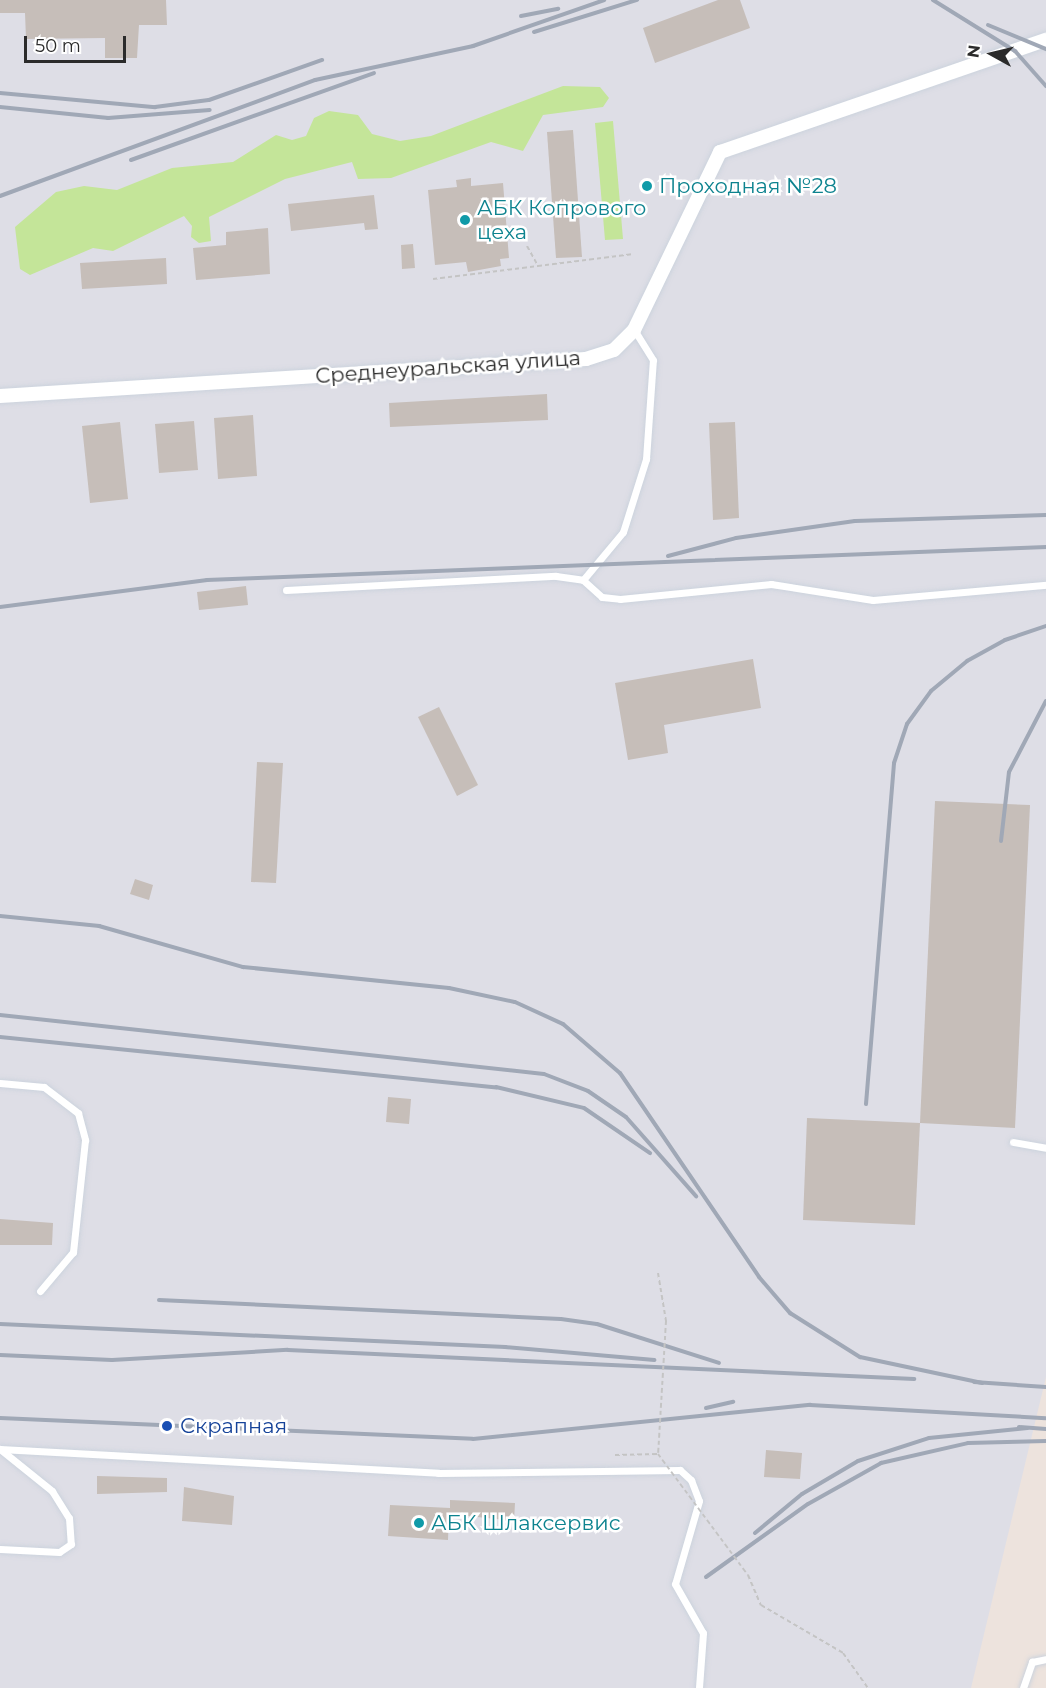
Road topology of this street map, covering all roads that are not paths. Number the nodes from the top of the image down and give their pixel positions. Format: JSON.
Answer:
{"nodes":[{"id":1,"x":1046,"y":40,"type":"edge"},
{"id":2,"x":634,"y":330,"type":"junction"},
{"id":3,"x":0,"y":396,"type":"edge"},
{"id":4,"x":583,"y":580,"type":"junction"},
{"id":5,"x":1046,"y":585,"type":"edge"},
{"id":6,"x":286,"y":590,"type":"dead end"},
{"id":7,"x":0,"y":1083,"type":"edge"},
{"id":8,"x":1013,"y":1142,"type":"dead end"},
{"id":9,"x":1046,"y":1148,"type":"edge"},
{"id":10,"x":40,"y":1291,"type":"dead end"},
{"id":11,"x":0,"y":1449,"type":"edge"},
{"id":12,"x":0,"y":1549,"type":"edge"},
{"id":13,"x":1046,"y":1659,"type":"edge"},
{"id":14,"x":699,"y":1688,"type":"edge"},
{"id":15,"x":1023,"y":1688,"type":"edge"}],
"edges":[{"from":1,"to":2,"type":"street","name":"Среднеуральская улица"},
{"from":2,"to":3,"type":"street","name":"Среднеуральская улица"},
{"from":2,"to":4,"type":"lane"},
{"from":4,"to":5,"type":"lane"},
{"from":4,"to":6,"type":"lane"},
{"from":7,"to":10,"type":"lane"},
{"from":8,"to":9,"type":"lane"},
{"from":11,"to":12,"type":"lane"},
{"from":11,"to":14,"type":"lane"},
{"from":13,"to":15,"type":"lane"}]}
